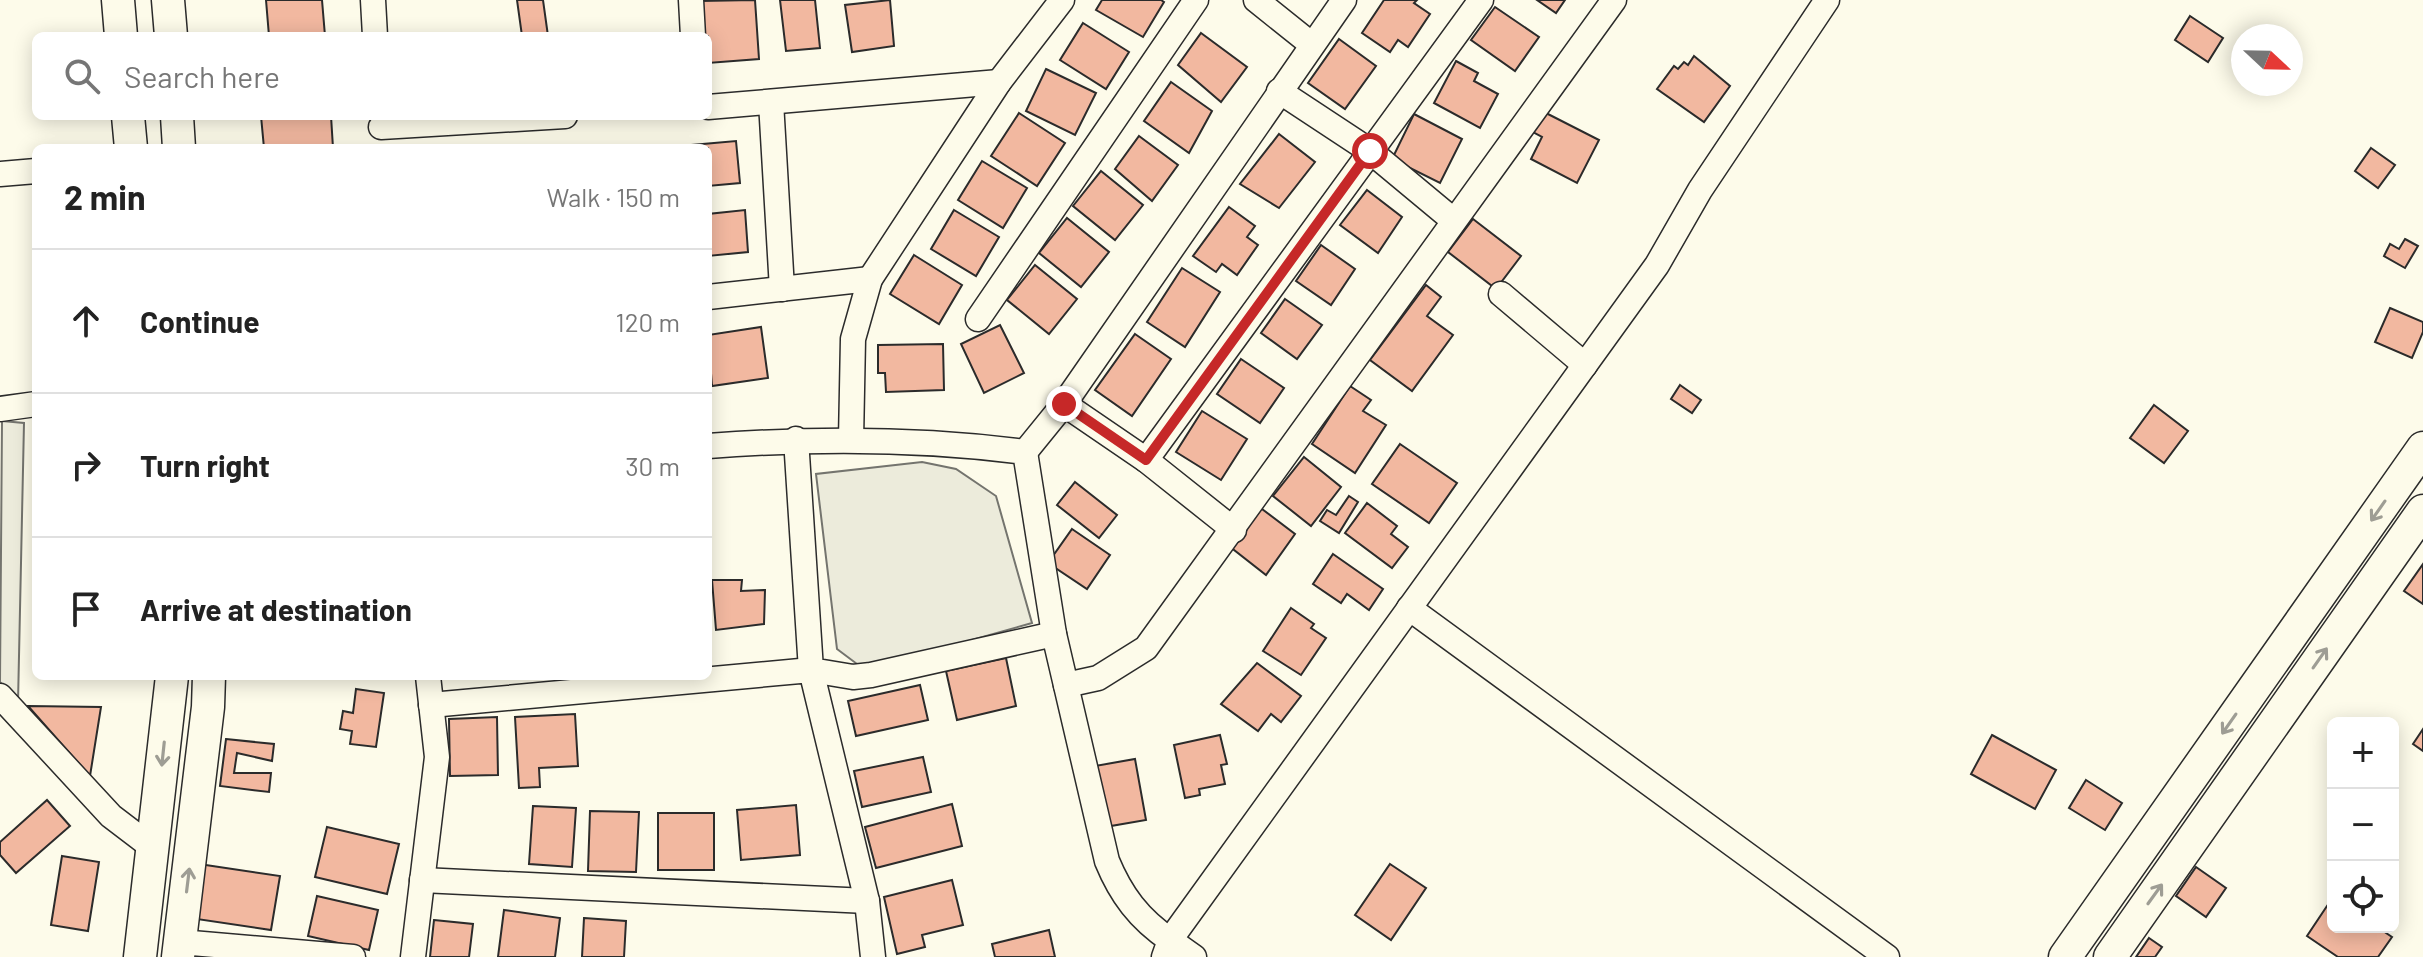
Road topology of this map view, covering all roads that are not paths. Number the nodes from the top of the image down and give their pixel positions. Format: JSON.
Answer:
{"nodes":[{"id":1,"x":118,"y":0,"type":"edge"},
{"id":2,"x":168,"y":0,"type":"edge"},
{"id":3,"x":373,"y":0,"type":"edge"},
{"id":4,"x":691,"y":0,"type":"edge"},
{"id":5,"x":1062,"y":0,"type":"edge"},
{"id":6,"x":1196,"y":0,"type":"edge"},
{"id":7,"x":1256,"y":0,"type":"edge"},
{"id":8,"x":1344,"y":0,"type":"edge"},
{"id":9,"x":1481,"y":0,"type":"edge"},
{"id":10,"x":1614,"y":0,"type":"edge"},
{"id":11,"x":1819,"y":3,"type":"edge"},
{"id":12,"x":121,"y":32,"type":"edge"},
{"id":13,"x":171,"y":32,"type":"edge"},
{"id":14,"x":375,"y":32,"type":"edge"},
{"id":15,"x":693,"y":32,"type":"edge"},
{"id":16,"x":1311,"y":44,"type":"junction"},
{"id":17,"x":999,"y":82,"type":"junction"},
{"id":18,"x":1279,"y":91,"type":"junction"},
{"id":19,"x":771,"y":102,"type":"junction"},
{"id":20,"x":712,"y":107,"type":"edge"},
{"id":21,"x":128,"y":120,"type":"edge"},
{"id":22,"x":177,"y":120,"type":"edge"},
{"id":23,"x":512,"y":120,"type":"edge"},
{"id":24,"x":381,"y":130,"type":"edge"},
{"id":25,"x":131,"y":144,"type":"edge"},
{"id":26,"x":179,"y":144,"type":"edge"},
{"id":27,"x":1370,"y":151,"type":"junction"},
{"id":28,"x":32,"y":171,"type":"edge"},
{"id":29,"x":0,"y":174,"type":"edge"},
{"id":30,"x":1453,"y":220,"type":"junction"},
{"id":31,"x":870,"y":279,"type":"junction"},
{"id":32,"x":782,"y":289,"type":"junction"},
{"id":33,"x":1501,"y":294,"type":"dead end"},
{"id":34,"x":712,"y":297,"type":"edge"},
{"id":35,"x":978,"y":319,"type":"dead end"},
{"id":36,"x":1585,"y":365,"type":"junction"},
{"id":37,"x":1064,"y":404,"type":"junction"},
{"id":38,"x":32,"y":405,"type":"edge"},
{"id":39,"x":0,"y":409,"type":"edge"},
{"id":40,"x":796,"y":439,"type":"junction"},
{"id":41,"x":851,"y":440,"type":"junction"},
{"id":42,"x":712,"y":446,"type":"edge"},
{"id":43,"x":2423,"y":448,"type":"edge"},
{"id":44,"x":1025,"y":452,"type":"junction"},
{"id":45,"x":1146,"y":460,"type":"junction"},
{"id":46,"x":2423,"y":511,"type":"edge"},
{"id":47,"x":1234,"y":530,"type":"junction"},
{"id":48,"x":1409,"y":608,"type":"junction"},
{"id":49,"x":1054,"y":634,"type":"junction"},
{"id":50,"x":811,"y":670,"type":"junction"},
{"id":51,"x":712,"y":679,"type":"edge"},
{"id":52,"x":172,"y":680,"type":"edge"},
{"id":53,"x":209,"y":680,"type":"edge"},
{"id":54,"x":428,"y":680,"type":"edge"},
{"id":55,"x":702,"y":680,"type":"edge"},
{"id":56,"x":1066,"y":685,"type":"junction"},
{"id":57,"x":0,"y":696,"type":"edge"},
{"id":58,"x":431,"y":705,"type":"junction"},
{"id":59,"x":153,"y":848,"type":"junction"},
{"id":60,"x":422,"y":880,"type":"junction"},
{"id":61,"x":867,"y":901,"type":"junction"},
{"id":62,"x":1167,"y":949,"type":"edge"},
{"id":63,"x":179,"y":950,"type":"edge"},
{"id":64,"x":140,"y":957,"type":"edge"},
{"id":65,"x":353,"y":957,"type":"edge"},
{"id":66,"x":413,"y":957,"type":"edge"},
{"id":67,"x":873,"y":957,"type":"edge"},
{"id":68,"x":1194,"y":957,"type":"edge"},
{"id":69,"x":1887,"y":957,"type":"edge"},
{"id":70,"x":2065,"y":957,"type":"edge"},
{"id":71,"x":2110,"y":957,"type":"edge"}],
"edges":[{"from":1,"to":12,"type":"main road"},
{"from":2,"to":13,"type":"main road"},
{"from":3,"to":14,"type":"street"},
{"from":4,"to":15,"type":"street"},
{"from":5,"to":17,"type":"street"},
{"from":6,"to":35,"type":"street"},
{"from":7,"to":16,"type":"street"},
{"from":8,"to":16,"type":"street"},
{"from":9,"to":27,"type":"street"},
{"from":10,"to":30,"type":"street"},
{"from":11,"to":36,"type":"street"},
{"from":16,"to":18,"type":"street"},
{"from":17,"to":19,"type":"street"},
{"from":17,"to":31,"type":"street"},
{"from":18,"to":27,"type":"street"},
{"from":18,"to":37,"type":"street"},
{"from":19,"to":20,"type":"street"},
{"from":19,"to":32,"type":"street"},
{"from":21,"to":25,"type":"main road"},
{"from":22,"to":26,"type":"main road"},
{"from":23,"to":24,"type":"street"},
{"from":27,"to":30,"type":"street"},
{"from":27,"to":45,"type":"street"},
{"from":28,"to":29,"type":"street"},
{"from":30,"to":47,"type":"street"},
{"from":31,"to":32,"type":"street"},
{"from":31,"to":41,"type":"street"},
{"from":32,"to":34,"type":"street"},
{"from":33,"to":36,"type":"street"},
{"from":36,"to":48,"type":"street"},
{"from":37,"to":44,"type":"street"},
{"from":37,"to":45,"type":"street"},
{"from":38,"to":39,"type":"street"},
{"from":40,"to":41,"type":"street"},
{"from":40,"to":42,"type":"street"},
{"from":40,"to":50,"type":"street"},
{"from":41,"to":44,"type":"street"},
{"from":43,"to":70,"type":"main road","one_way":true},
{"from":44,"to":49,"type":"street"},
{"from":45,"to":47,"type":"street"},
{"from":71,"to":46,"type":"main road","one_way":true},
{"from":47,"to":56,"type":"street"},
{"from":48,"to":62,"type":"street"},
{"from":48,"to":69,"type":"street"},
{"from":49,"to":50,"type":"street"},
{"from":49,"to":56,"type":"street"},
{"from":50,"to":51,"type":"street"},
{"from":50,"to":61,"type":"street"},
{"from":52,"to":59,"type":"main road","one_way":true},
{"from":63,"to":53,"type":"main road","one_way":true},
{"from":54,"to":58,"type":"street"},
{"from":55,"to":58,"type":"street"},
{"from":56,"to":62,"type":"street"},
{"from":57,"to":59,"type":"street"},
{"from":58,"to":60,"type":"street"},
{"from":59,"to":64,"type":"main road"},
{"from":60,"to":61,"type":"street"},
{"from":60,"to":66,"type":"street"},
{"from":61,"to":67,"type":"street"},
{"from":62,"to":68,"type":"street"},
{"from":63,"to":65,"type":"street"}]}
